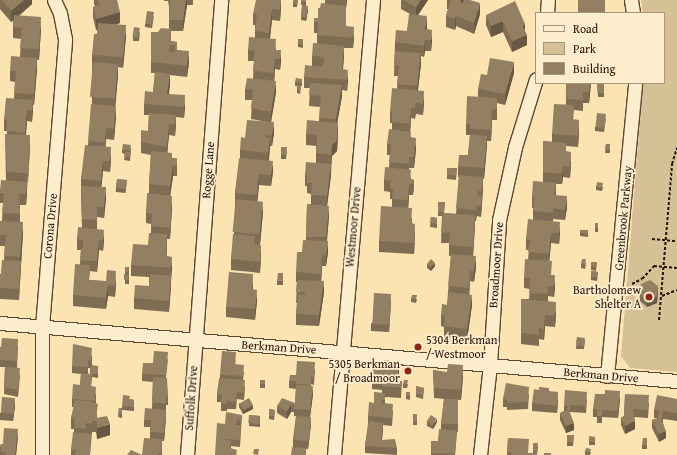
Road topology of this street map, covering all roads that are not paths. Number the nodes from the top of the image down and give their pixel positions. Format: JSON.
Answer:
{"nodes":[{"id":1,"x":54,"y":0,"type":"edge"},
{"id":2,"x":221,"y":0,"type":"edge"},
{"id":3,"x":373,"y":0,"type":"edge"},
{"id":4,"x":548,"y":0,"type":"edge"},
{"id":5,"x":631,"y":0,"type":"edge"},
{"id":6,"x":547,"y":12,"type":"edge"},
{"id":7,"x":633,"y":12,"type":"edge"},
{"id":8,"x":535,"y":82,"type":"edge"},
{"id":9,"x":635,"y":84,"type":"edge"},
{"id":10,"x":0,"y":324,"type":"edge"},
{"id":11,"x":42,"y":326,"type":"junction"},
{"id":12,"x":195,"y":340,"type":"junction"},
{"id":13,"x":342,"y":352,"type":"junction"},
{"id":14,"x":490,"y":365,"type":"junction"},
{"id":15,"x":607,"y":376,"type":"junction"},
{"id":16,"x":677,"y":381,"type":"edge"},
{"id":17,"x":42,"y":455,"type":"edge"},
{"id":18,"x":187,"y":455,"type":"edge"},
{"id":19,"x":334,"y":455,"type":"edge"},
{"id":20,"x":480,"y":455,"type":"edge"}],
"edges":[{"from":1,"to":11,"type":"street","name":"Corona Drive"},
{"from":2,"to":12,"type":"street","name":"Rogge Lane"},
{"from":3,"to":13,"type":"street","name":"Westmoor Drive"},
{"from":4,"to":6,"type":"street"},
{"from":5,"to":7,"type":"street"},
{"from":8,"to":14,"type":"street","name":"Broadmoor Drive"},
{"from":9,"to":15,"type":"street","name":"Greenbrook Parkway"},
{"from":10,"to":11,"type":"street","name":"Berkman Drive"},
{"from":11,"to":12,"type":"street","name":"Berkman Drive"},
{"from":11,"to":17,"type":"street","name":"Corona Drive"},
{"from":12,"to":13,"type":"street","name":"Berkman Drive"},
{"from":12,"to":18,"type":"street","name":"Suffolk Drive"},
{"from":13,"to":14,"type":"street","name":"Berkman Drive"},
{"from":13,"to":19,"type":"street","name":"Westmoor Drive"},
{"from":14,"to":15,"type":"street","name":"Berkman Drive"},
{"from":14,"to":20,"type":"street","name":"Broadmoor Drive"},
{"from":15,"to":16,"type":"street","name":"Berkman Drive"}]}
